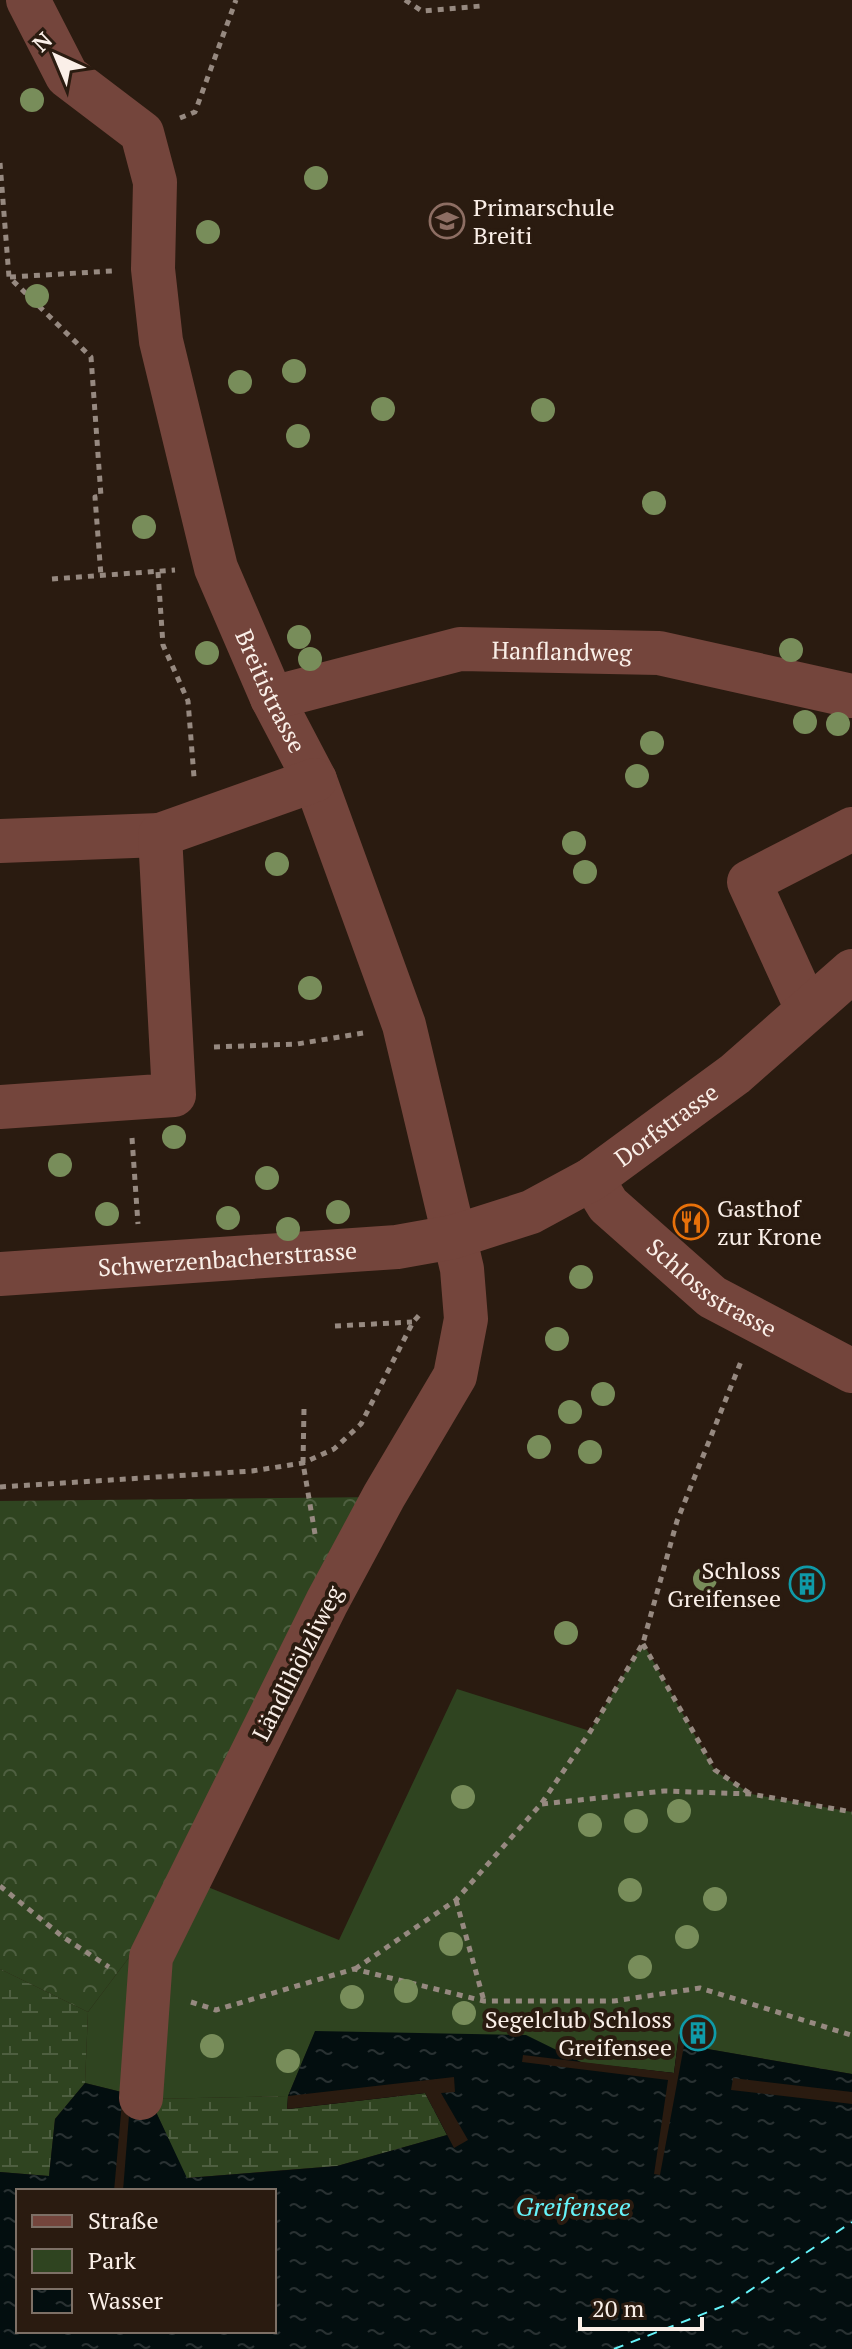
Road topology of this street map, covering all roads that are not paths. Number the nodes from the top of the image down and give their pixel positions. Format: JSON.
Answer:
{"nodes":[{"id":1,"x":28,"y":0,"type":"edge"},
{"id":2,"x":852,"y":696,"type":"edge"},
{"id":3,"x":272,"y":698,"type":"junction"},
{"id":4,"x":315,"y":780,"type":"junction"},
{"id":5,"x":179,"y":829,"type":"junction"},
{"id":6,"x":852,"y":829,"type":"edge"},
{"id":7,"x":0,"y":841,"type":"edge"},
{"id":8,"x":852,"y":971,"type":"edge"},
{"id":9,"x":807,"y":1009,"type":"junction"},
{"id":10,"x":0,"y":1107,"type":"edge"},
{"id":11,"x":592,"y":1179,"type":"junction"},
{"id":12,"x":453,"y":1237,"type":"junction"},
{"id":13,"x":0,"y":1274,"type":"edge"},
{"id":14,"x":852,"y":1371,"type":"edge"},
{"id":15,"x":141,"y":2098,"type":"dead end"}],
"edges":[{"from":1,"to":3,"type":"street","name":"Breitistrasse"},
{"from":2,"to":3,"type":"street","name":"Hanflandweg"},
{"from":3,"to":4,"type":"street","name":"Breitistrasse"},
{"from":4,"to":5,"type":"street"},
{"from":4,"to":12,"type":"street","name":"Breitistrasse"},
{"from":5,"to":7,"type":"street"},
{"from":5,"to":10,"type":"street"},
{"from":6,"to":9,"type":"street"},
{"from":8,"to":9,"type":"street","name":"Dorfstrasse"},
{"from":9,"to":11,"type":"street","name":"Dorfstrasse"},
{"from":11,"to":12,"type":"street","name":"Dorfstrasse"},
{"from":11,"to":14,"type":"street","name":"Schlossstrasse"},
{"from":12,"to":13,"type":"street","name":"Schwerzenbacherstrasse"},
{"from":12,"to":15,"type":"street","name":"Ländlihölzliweg"}]}
